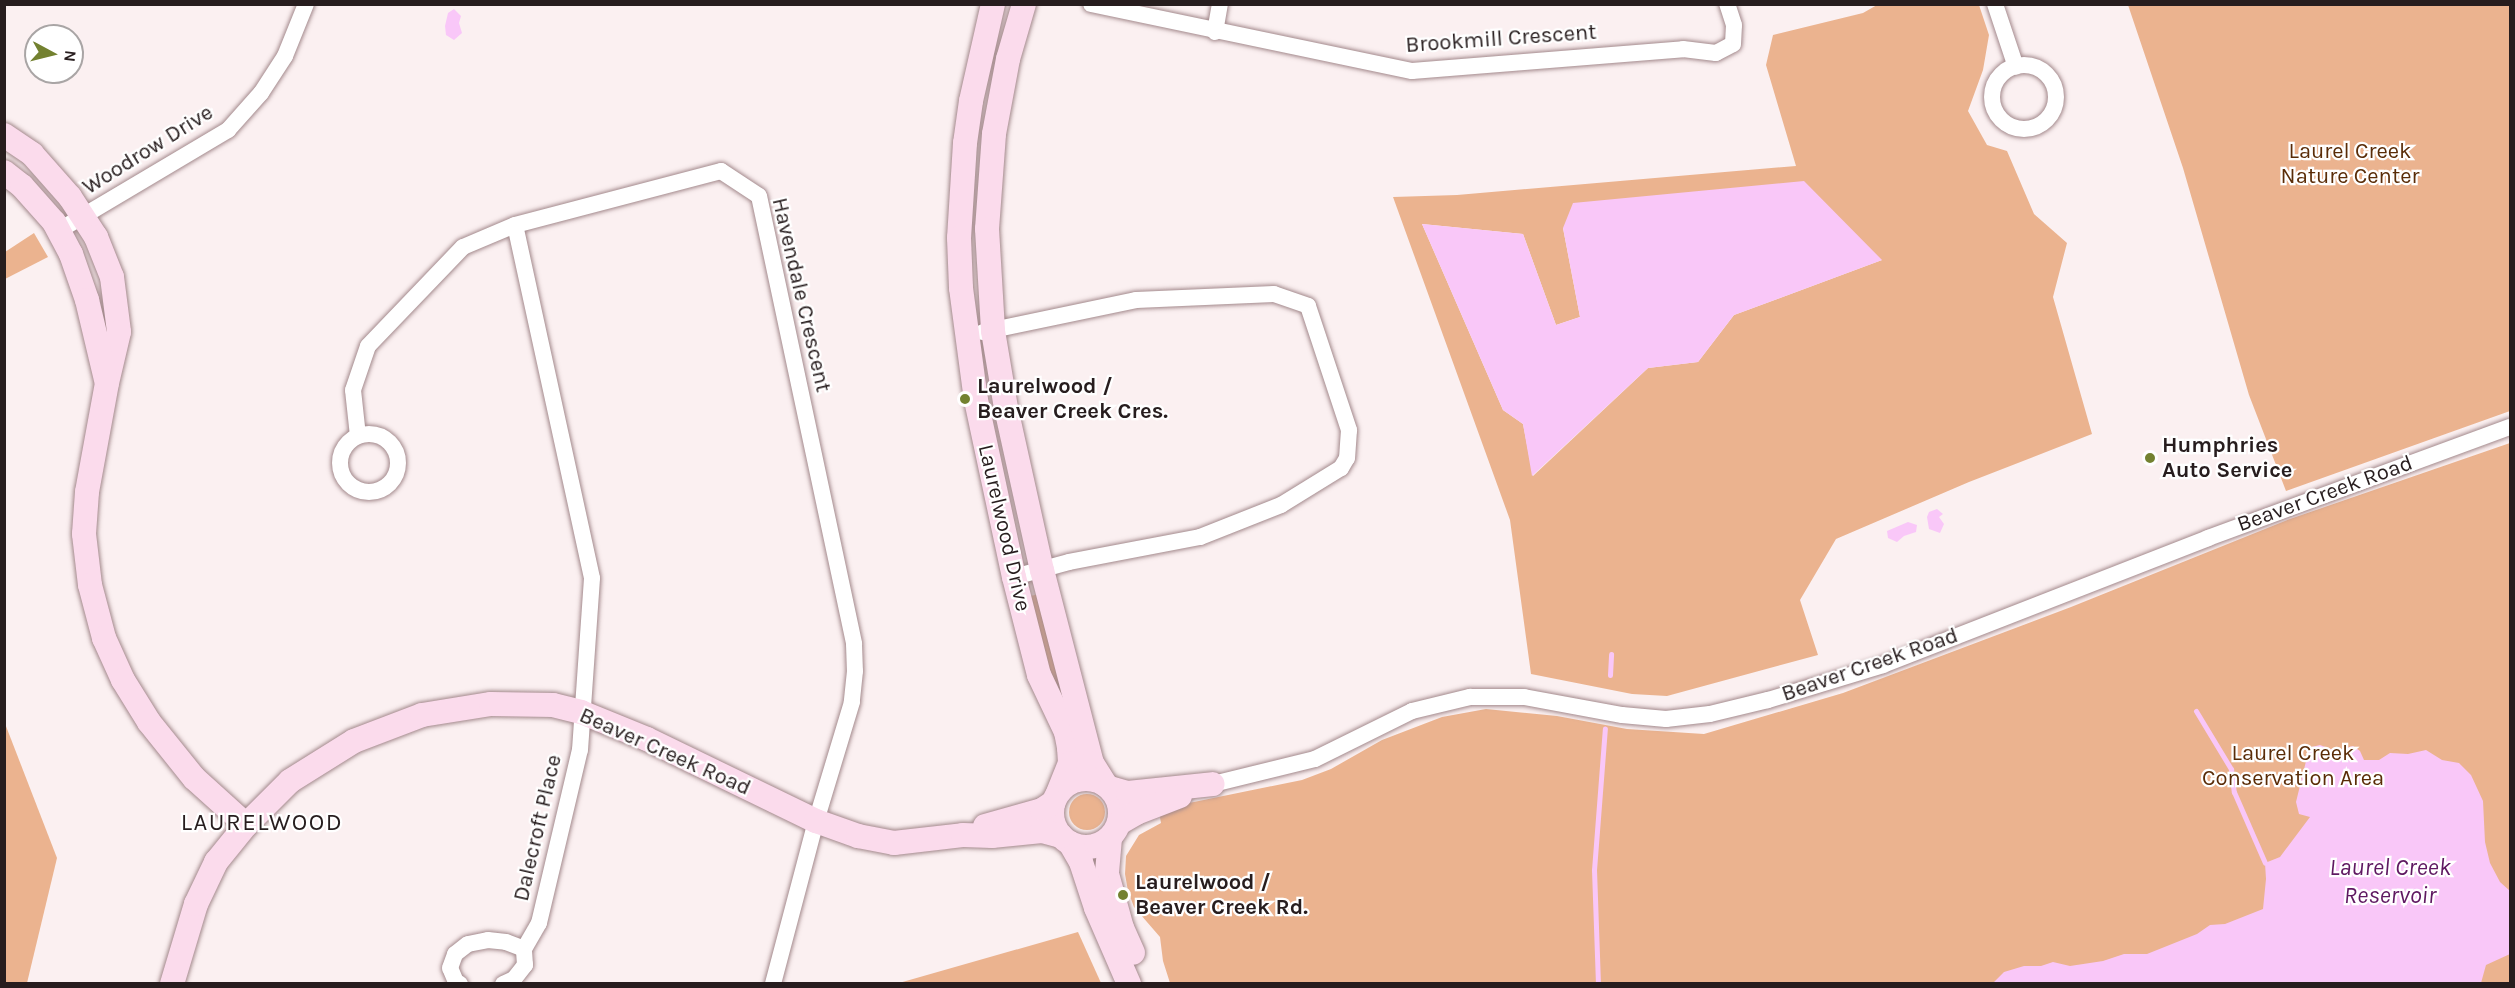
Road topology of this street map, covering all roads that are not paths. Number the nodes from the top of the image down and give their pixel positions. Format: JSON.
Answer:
{"nodes":[{"id":1,"x":306,"y":4,"type":"edge"},
{"id":2,"x":993,"y":4,"type":"edge"},
{"id":3,"x":1024,"y":4,"type":"edge"},
{"id":4,"x":1091,"y":4,"type":"edge"},
{"id":5,"x":1220,"y":4,"type":"edge"},
{"id":6,"x":1727,"y":4,"type":"edge"},
{"id":7,"x":1995,"y":4,"type":"edge"},
{"id":8,"x":1215,"y":32,"type":"junction"},
{"id":9,"x":2016,"y":67,"type":"dead end"},
{"id":10,"x":4,"y":135,"type":"edge"},
{"id":11,"x":4,"y":172,"type":"edge"},
{"id":12,"x":84,"y":216,"type":"junction"},
{"id":13,"x":515,"y":225,"type":"junction"},
{"id":14,"x":58,"y":231,"type":"junction"},
{"id":15,"x":993,"y":331,"type":"junction"},
{"id":16,"x":967,"y":335,"type":"junction"},
{"id":17,"x":107,"y":383,"type":"junction"},
{"id":18,"x":2511,"y":427,"type":"edge"},
{"id":19,"x":358,"y":436,"type":"dead end"},
{"id":20,"x":1042,"y":570,"type":"junction"},
{"id":21,"x":1014,"y":577,"type":"junction"},
{"id":22,"x":581,"y":712,"type":"junction"},
{"id":23,"x":1213,"y":784,"type":"junction"},
{"id":24,"x":1108,"y":787,"type":"junction"},
{"id":25,"x":1056,"y":797,"type":"junction"},
{"id":26,"x":816,"y":821,"type":"junction"},
{"id":27,"x":246,"y":825,"type":"junction"},
{"id":28,"x":1114,"y":830,"type":"junction"},
{"id":29,"x":963,"y":835,"type":"junction"},
{"id":30,"x":1066,"y":839,"type":"junction"},
{"id":31,"x":524,"y":949,"type":"junction"},
{"id":32,"x":172,"y":984,"type":"edge"},
{"id":33,"x":460,"y":984,"type":"edge"},
{"id":34,"x":503,"y":984,"type":"edge"},
{"id":35,"x":773,"y":984,"type":"edge"},
{"id":36,"x":1129,"y":984,"type":"edge"},
{"id":37,"x":1144,"y":984,"type":"edge"}],
"edges":[{"from":1,"to":12,"type":"street","name":"Woodrow Drive"},
{"from":2,"to":16,"type":"street","name":"Laurelwood Drive"},
{"from":3,"to":15,"type":"street","name":"Laurelwood Drive"},
{"from":4,"to":8,"type":"street","name":"Brookmill Crescent"},
{"from":5,"to":8,"type":"street"},
{"from":6,"to":8,"type":"street","name":"Brookmill Crescent"},
{"from":7,"to":9,"type":"street"},
{"from":10,"to":12,"type":"street"},
{"from":11,"to":14,"type":"street"},
{"from":12,"to":14,"type":"street","name":"Woodrow Drive"},
{"from":12,"to":17,"type":"street"},
{"from":13,"to":19,"type":"street","name":"Havendale Crescent"},
{"from":13,"to":22,"type":"street"},
{"from":13,"to":26,"type":"street","name":"Havendale Crescent"},
{"from":14,"to":17,"type":"street"},
{"from":15,"to":16,"type":"street"},
{"from":15,"to":20,"type":"street","name":"Laurelwood Drive"},
{"from":15,"to":20,"type":"street"},
{"from":16,"to":21,"type":"street","name":"Laurelwood Drive"},
{"from":17,"to":27,"type":"street"},
{"from":18,"to":23,"type":"street","name":"Beaver Creek Road"},
{"from":20,"to":21,"type":"street"},
{"from":20,"to":24,"type":"street","name":"Laurelwood Drive"},
{"from":21,"to":25,"type":"street","name":"Laurelwood Drive"},
{"from":22,"to":26,"type":"street","name":"Beaver Creek Road"},
{"from":22,"to":27,"type":"street","name":"Beaver Creek Road"},
{"from":22,"to":31,"type":"street","name":"Dalecroft Place"},
{"from":23,"to":24,"type":"street","name":"Beaver Creek Road"},
{"from":23,"to":28,"type":"street","name":"Beaver Creek Road"},
{"from":24,"to":25,"type":"street"},
{"from":24,"to":28,"type":"street"},
{"from":25,"to":29,"type":"street","name":"Beaver Creek Road"},
{"from":25,"to":30,"type":"street"},
{"from":26,"to":29,"type":"street","name":"Beaver Creek Road"},
{"from":26,"to":35,"type":"street","name":"Havendale Crescent"},
{"from":27,"to":32,"type":"street","name":"Beaver Creek Road"},
{"from":28,"to":30,"type":"street"},
{"from":28,"to":37,"type":"street"},
{"from":29,"to":30,"type":"street","name":"Beaver Creek Road"},
{"from":30,"to":36,"type":"street"},
{"from":31,"to":33,"type":"street"},
{"from":31,"to":34,"type":"street","name":"Dalecroft Place"}]}
